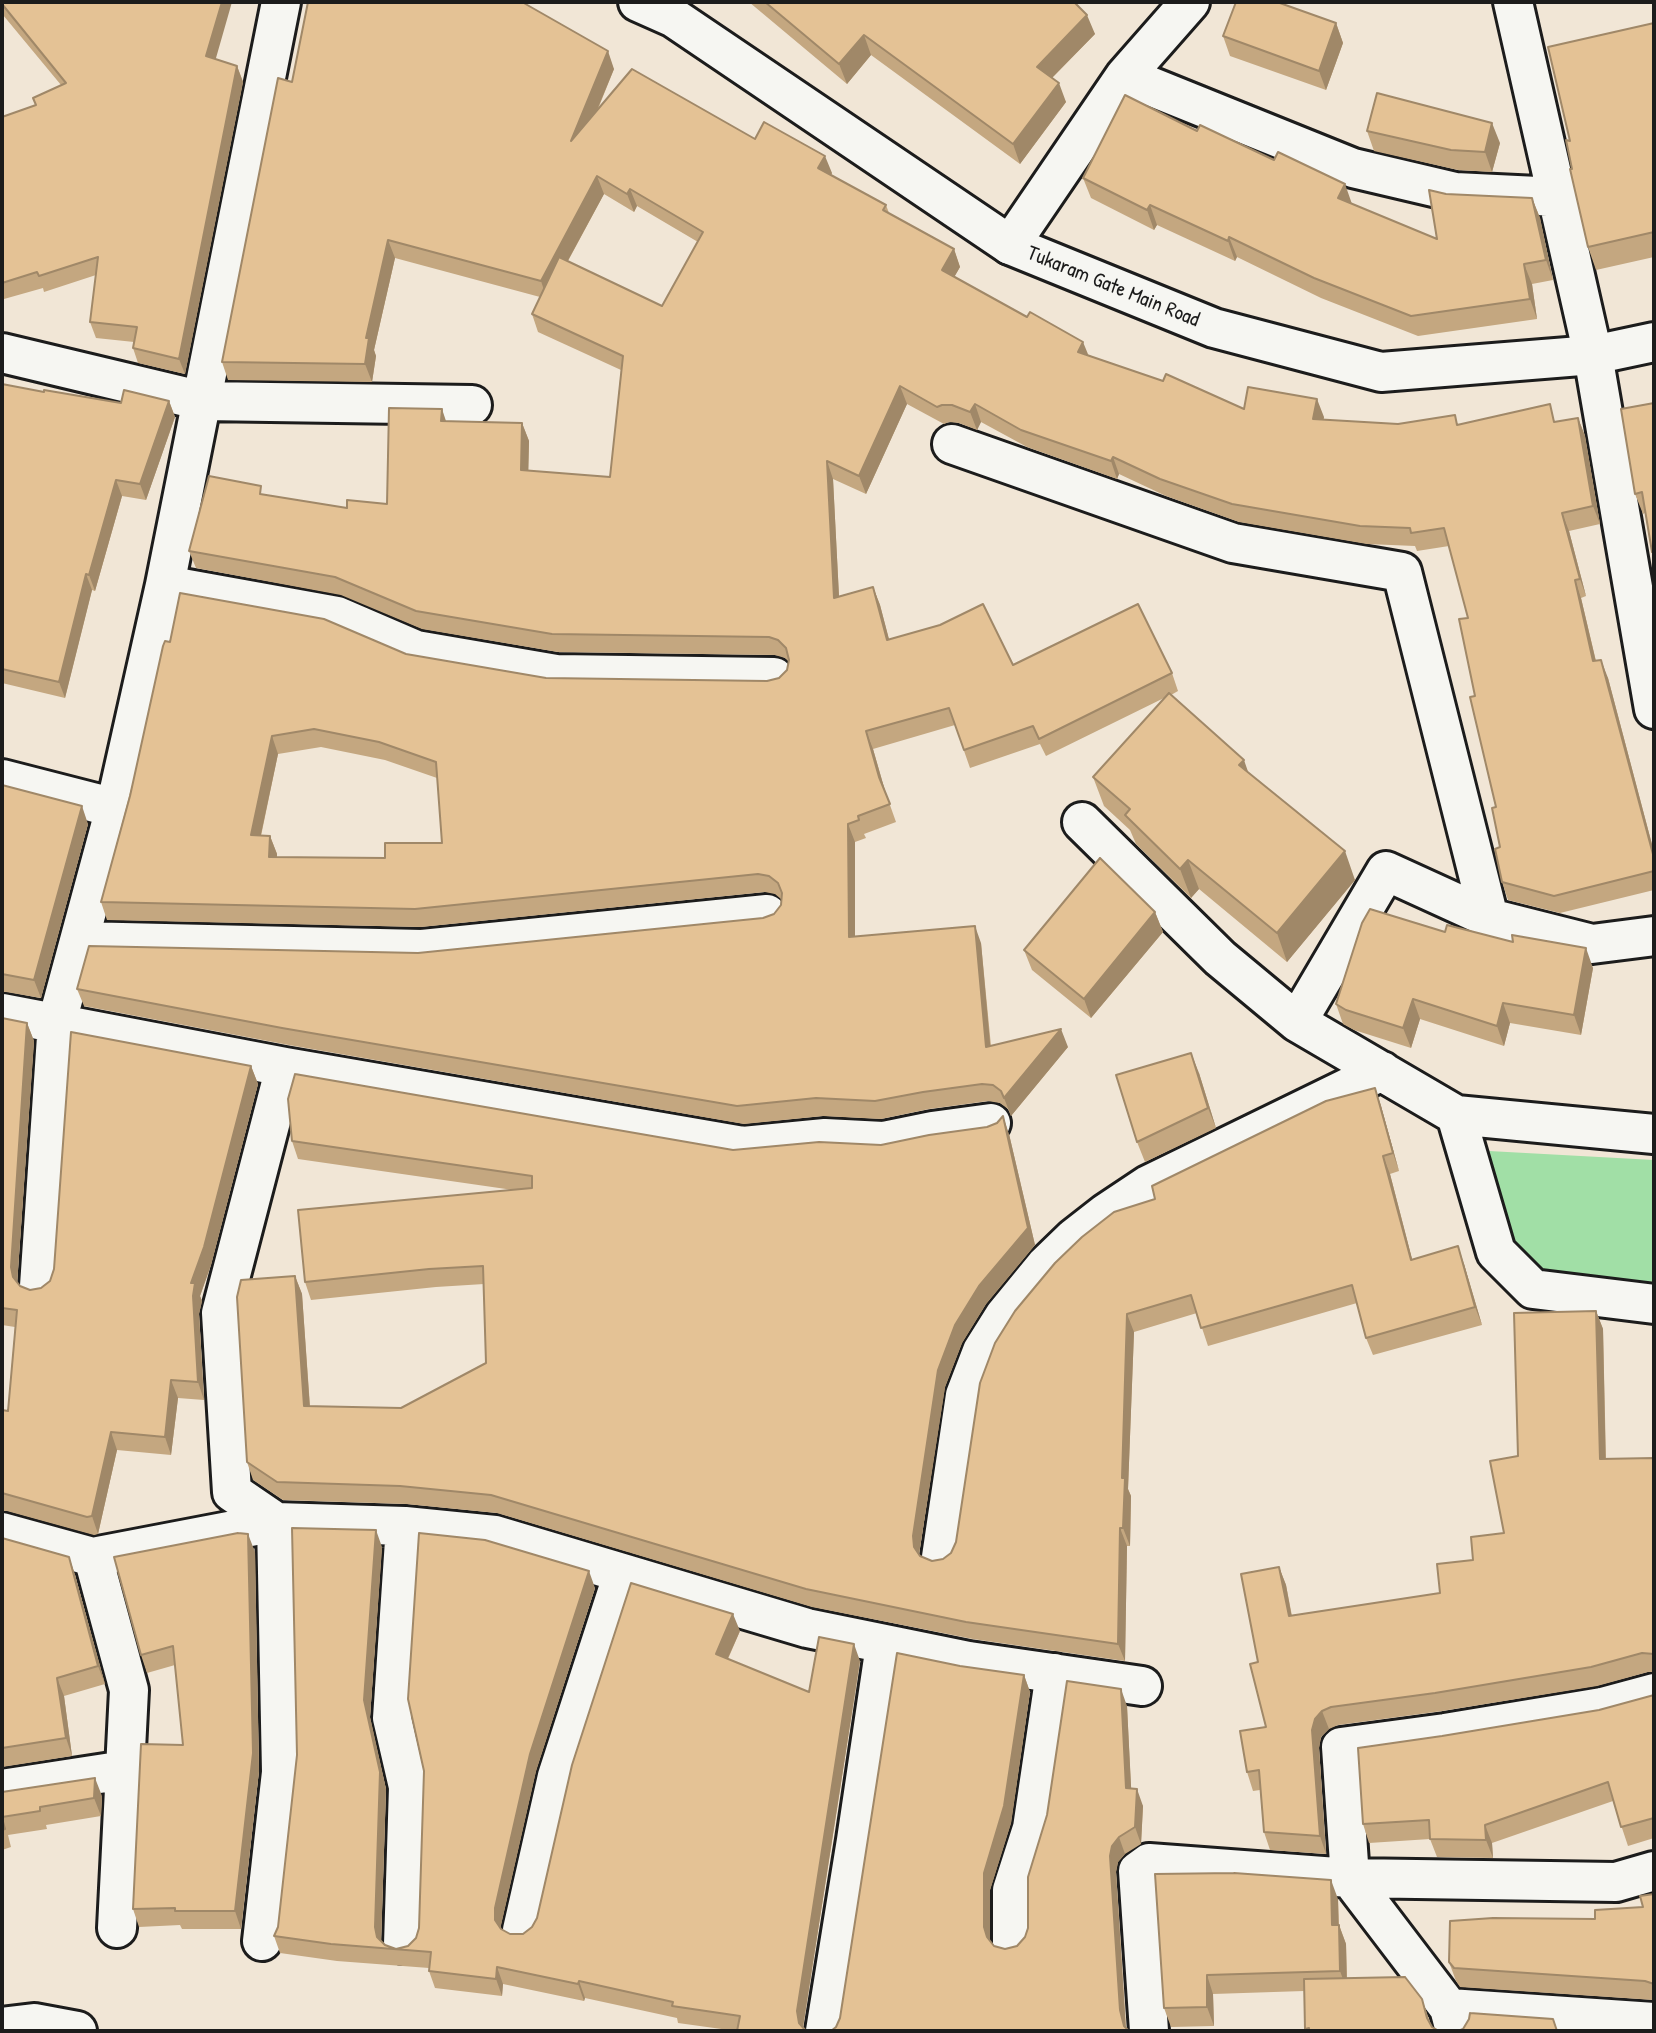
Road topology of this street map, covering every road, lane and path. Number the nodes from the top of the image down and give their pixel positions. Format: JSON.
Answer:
{"nodes":[{"id":1,"x":281,"y":2,"type":"edge"},
{"id":2,"x":638,"y":2,"type":"edge"},
{"id":3,"x":1189,"y":2,"type":"edge"},
{"id":4,"x":1513,"y":2,"type":"edge"},
{"id":5,"x":680,"y":10,"type":"edge"},
{"id":6,"x":1125,"y":76,"type":"junction"},
{"id":7,"x":1558,"y":197,"type":"junction"},
{"id":8,"x":1010,"y":245,"type":"junction"},
{"id":9,"x":1654,"y":342,"type":"edge"},
{"id":10,"x":2,"y":353,"type":"edge"},
{"id":11,"x":1593,"y":355,"type":"junction"},
{"id":12,"x":203,"y":401,"type":"junction"},
{"id":13,"x":472,"y":405,"type":"dead end"},
{"id":14,"x":952,"y":444,"type":"dead end"},
{"id":15,"x":165,"y":585,"type":"junction"},
{"id":16,"x":774,"y":677,"type":"edge"},
{"id":17,"x":1654,"y":709,"type":"edge"},
{"id":18,"x":2,"y":779,"type":"edge"},
{"id":19,"x":115,"y":808,"type":"junction"},
{"id":20,"x":1082,"y":822,"type":"dead end"},
{"id":21,"x":768,"y":914,"type":"edge"},
{"id":22,"x":1489,"y":918,"type":"junction"},
{"id":23,"x":1654,"y":936,"type":"edge"},
{"id":24,"x":79,"y":941,"type":"junction"},
{"id":25,"x":2,"y":1013,"type":"edge"},
{"id":26,"x":57,"y":1022,"type":"junction"},
{"id":27,"x":1297,"y":1022,"type":"junction"},
{"id":28,"x":285,"y":1067,"type":"junction"},
{"id":29,"x":1382,"y":1071,"type":"junction"},
{"id":30,"x":1456,"y":1115,"type":"junction"},
{"id":31,"x":991,"y":1123,"type":"edge"},
{"id":32,"x":1654,"y":1134,"type":"edge"},
{"id":33,"x":39,"y":1286,"type":"edge"},
{"id":34,"x":1654,"y":1304,"type":"edge"},
{"id":35,"x":276,"y":1522,"type":"junction"},
{"id":36,"x":405,"y":1526,"type":"junction"},
{"id":37,"x":2,"y":1532,"type":"edge"},
{"id":38,"x":93,"y":1557,"type":"junction"},
{"id":39,"x":942,"y":1557,"type":"edge"},
{"id":40,"x":624,"y":1573,"type":"junction"},
{"id":41,"x":885,"y":1645,"type":"junction"},
{"id":42,"x":1055,"y":1673,"type":"junction"},
{"id":43,"x":1142,"y":1686,"type":"dead end"},
{"id":44,"x":1654,"y":1692,"type":"edge"},
{"id":45,"x":125,"y":1770,"type":"junction"},
{"id":46,"x":2,"y":1789,"type":"edge"},
{"id":47,"x":1654,"y":1871,"type":"edge"},
{"id":48,"x":1350,"y":1878,"type":"junction"},
{"id":49,"x":117,"y":1928,"type":"dead end"},
{"id":50,"x":522,"y":1930,"type":"dead end"},
{"id":51,"x":262,"y":1941,"type":"dead end"},
{"id":52,"x":403,"y":1944,"type":"edge"},
{"id":53,"x":1012,"y":1944,"type":"edge"},
{"id":54,"x":1452,"y":2020,"type":"edge"},
{"id":55,"x":1654,"y":2022,"type":"edge"},
{"id":56,"x":2,"y":2027,"type":"edge"},
{"id":57,"x":77,"y":2031,"type":"edge"},
{"id":58,"x":825,"y":2031,"type":"edge"},
{"id":59,"x":1149,"y":2031,"type":"edge"}],
"edges":[{"from":1,"to":12,"type":"street"},
{"from":2,"to":5,"type":"street","name":"Tukaram Gate Main Road"},
{"from":3,"to":6,"type":"street"},
{"from":4,"to":7,"type":"street"},
{"from":5,"to":8,"type":"street","name":"Tukaram Gate Main Road"},
{"from":6,"to":7,"type":"street"},
{"from":6,"to":8,"type":"street"},
{"from":7,"to":11,"type":"street"},
{"from":8,"to":11,"type":"street","name":"Tukaram Gate Main Road"},
{"from":9,"to":11,"type":"street","name":"Tukaram Gate Main Road"},
{"from":10,"to":12,"type":"street"},
{"from":11,"to":17,"type":"street"},
{"from":12,"to":13,"type":"street"},
{"from":12,"to":15,"type":"street"},
{"from":14,"to":22,"type":"street"},
{"from":15,"to":16,"type":"street"},
{"from":15,"to":19,"type":"street"},
{"from":18,"to":19,"type":"street"},
{"from":19,"to":24,"type":"street"},
{"from":20,"to":27,"type":"street"},
{"from":21,"to":24,"type":"street"},
{"from":22,"to":23,"type":"street"},
{"from":22,"to":27,"type":"street"},
{"from":24,"to":26,"type":"street"},
{"from":25,"to":26,"type":"street"},
{"from":26,"to":28,"type":"street"},
{"from":26,"to":33,"type":"street"},
{"from":27,"to":29,"type":"street"},
{"from":28,"to":31,"type":"street"},
{"from":28,"to":35,"type":"street"},
{"from":29,"to":30,"type":"street"},
{"from":29,"to":39,"type":"street"},
{"from":30,"to":32,"type":"street"},
{"from":30,"to":34,"type":"street"},
{"from":35,"to":36,"type":"street"},
{"from":35,"to":38,"type":"street"},
{"from":35,"to":51,"type":"street"},
{"from":36,"to":40,"type":"street"},
{"from":36,"to":52,"type":"street"},
{"from":37,"to":38,"type":"street"},
{"from":38,"to":45,"type":"street"},
{"from":40,"to":41,"type":"street"},
{"from":40,"to":50,"type":"street"},
{"from":41,"to":42,"type":"street"},
{"from":41,"to":58,"type":"street"},
{"from":42,"to":43,"type":"street"},
{"from":42,"to":53,"type":"street"},
{"from":44,"to":48,"type":"street"},
{"from":45,"to":46,"type":"street"},
{"from":45,"to":49,"type":"street"},
{"from":47,"to":48,"type":"street"},
{"from":48,"to":54,"type":"street"},
{"from":48,"to":59,"type":"street"},
{"from":54,"to":55,"type":"street"},
{"from":56,"to":57,"type":"street"}]}
